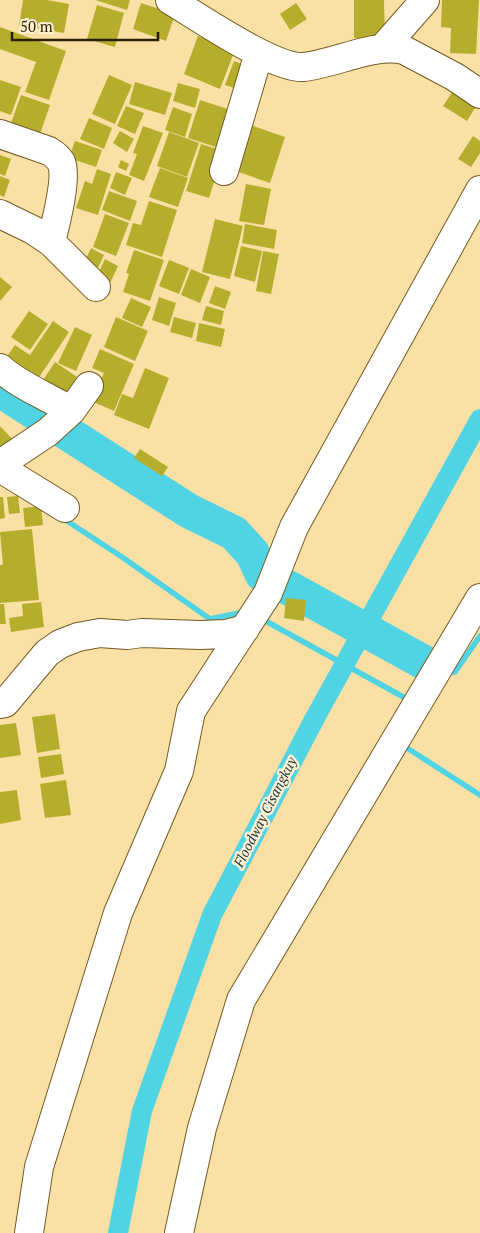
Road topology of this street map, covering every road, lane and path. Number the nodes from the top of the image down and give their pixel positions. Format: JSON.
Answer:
{"nodes":[{"id":1,"x":170,"y":0,"type":"edge"},
{"id":2,"x":425,"y":0,"type":"edge"},
{"id":3,"x":383,"y":48,"type":"junction"},
{"id":4,"x":259,"y":53,"type":"junction"},
{"id":5,"x":480,"y":94,"type":"edge"},
{"id":6,"x":0,"y":134,"type":"edge"},
{"id":7,"x":224,"y":171,"type":"dead end"},
{"id":8,"x":480,"y":190,"type":"edge"},
{"id":9,"x":0,"y":214,"type":"edge"},
{"id":10,"x":51,"y":242,"type":"junction"},
{"id":11,"x":96,"y":287,"type":"dead end"},
{"id":12,"x":0,"y":368,"type":"edge"},
{"id":13,"x":89,"y":386,"type":"dead end"},
{"id":14,"x":61,"y":420,"type":"junction"},
{"id":15,"x":0,"y":464,"type":"edge"},
{"id":16,"x":0,"y":468,"type":"edge"},
{"id":17,"x":65,"y":508,"type":"dead end"},
{"id":18,"x":480,"y":598,"type":"edge"},
{"id":19,"x":245,"y":629,"type":"junction"},
{"id":20,"x":0,"y":704,"type":"edge"},
{"id":21,"x":30,"y":1233,"type":"edge"},
{"id":22,"x":179,"y":1233,"type":"edge"}],
"edges":[{"from":1,"to":4,"type":"street"},
{"from":2,"to":3,"type":"street"},
{"from":3,"to":4,"type":"street"},
{"from":3,"to":5,"type":"street"},
{"from":4,"to":7,"type":"street"},
{"from":6,"to":10,"type":"street"},
{"from":8,"to":19,"type":"street"},
{"from":9,"to":10,"type":"street"},
{"from":10,"to":11,"type":"street"},
{"from":12,"to":14,"type":"street"},
{"from":13,"to":14,"type":"street"},
{"from":14,"to":15,"type":"street"},
{"from":16,"to":17,"type":"street"},
{"from":18,"to":22,"type":"street"},
{"from":19,"to":20,"type":"street"},
{"from":19,"to":21,"type":"street"}]}
